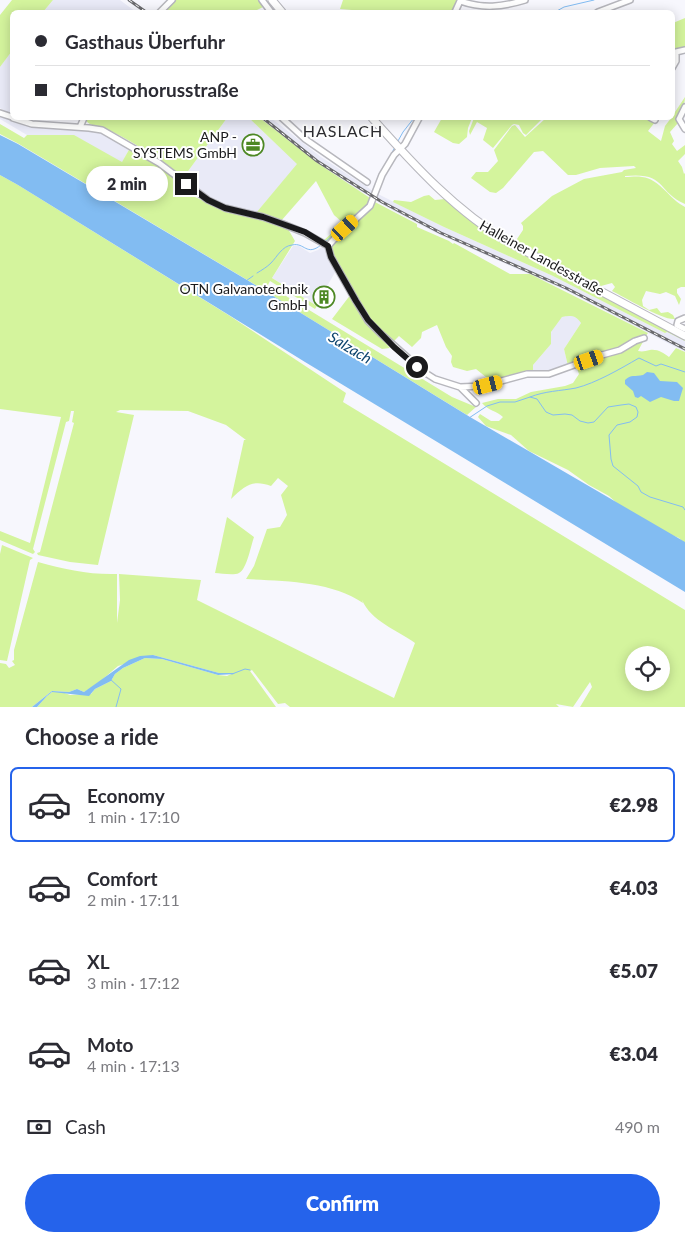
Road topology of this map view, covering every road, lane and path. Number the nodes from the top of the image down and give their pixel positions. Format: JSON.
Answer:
{"nodes":[{"id":1,"x":172,"y":0,"type":"edge"},
{"id":2,"x":272,"y":0,"type":"edge"},
{"id":3,"x":525,"y":0,"type":"edge"},
{"id":4,"x":630,"y":0,"type":"edge"},
{"id":5,"x":162,"y":10,"type":"edge"},
{"id":6,"x":280,"y":10,"type":"edge"},
{"id":7,"x":456,"y":10,"type":"edge"},
{"id":8,"x":603,"y":10,"type":"edge"},
{"id":9,"x":685,"y":50,"type":"edge"},
{"id":10,"x":675,"y":63,"type":"edge"},
{"id":11,"x":685,"y":107,"type":"edge"},
{"id":12,"x":21,"y":120,"type":"edge"},
{"id":13,"x":83,"y":120,"type":"edge"},
{"id":14,"x":284,"y":120,"type":"edge"},
{"id":15,"x":374,"y":120,"type":"edge"},
{"id":16,"x":418,"y":120,"type":"edge"},
{"id":17,"x":80,"y":127,"type":"junction"},
{"id":18,"x":685,"y":129,"type":"edge"},
{"id":19,"x":398,"y":146,"type":"junction"},
{"id":20,"x":367,"y":182,"type":"dead end"},
{"id":21,"x":328,"y":246,"type":"junction"},
{"id":22,"x":685,"y":318,"type":"edge"},
{"id":23,"x":685,"y":329,"type":"edge"},
{"id":24,"x":685,"y":336,"type":"edge"},
{"id":25,"x":644,"y":338,"type":"dead end"},
{"id":26,"x":460,"y":387,"type":"junction"},
{"id":27,"x":476,"y":403,"type":"dead end"}],
"edges":[{"from":1,"to":5,"type":"street"},
{"from":2,"to":6,"type":"main road"},
{"from":3,"to":7,"type":"street"},
{"from":4,"to":8,"type":"street"},
{"from":9,"to":10,"type":"street"},
{"from":11,"to":18,"type":"street"},
{"from":12,"to":17,"type":"street"},
{"from":13,"to":17,"type":"street"},
{"from":14,"to":20,"type":"street"},
{"from":15,"to":19,"type":"main road","name":"Halleiner Landesstraße"},
{"from":16,"to":19,"type":"street"},
{"from":17,"to":21,"type":"street"},
{"from":19,"to":21,"type":"street"},
{"from":19,"to":24,"type":"main road","name":"Halleiner Landesstraße"},
{"from":21,"to":26,"type":"street"},
{"from":22,"to":23,"type":"street"},
{"from":25,"to":26,"type":"street"},
{"from":26,"to":27,"type":"street"}]}
